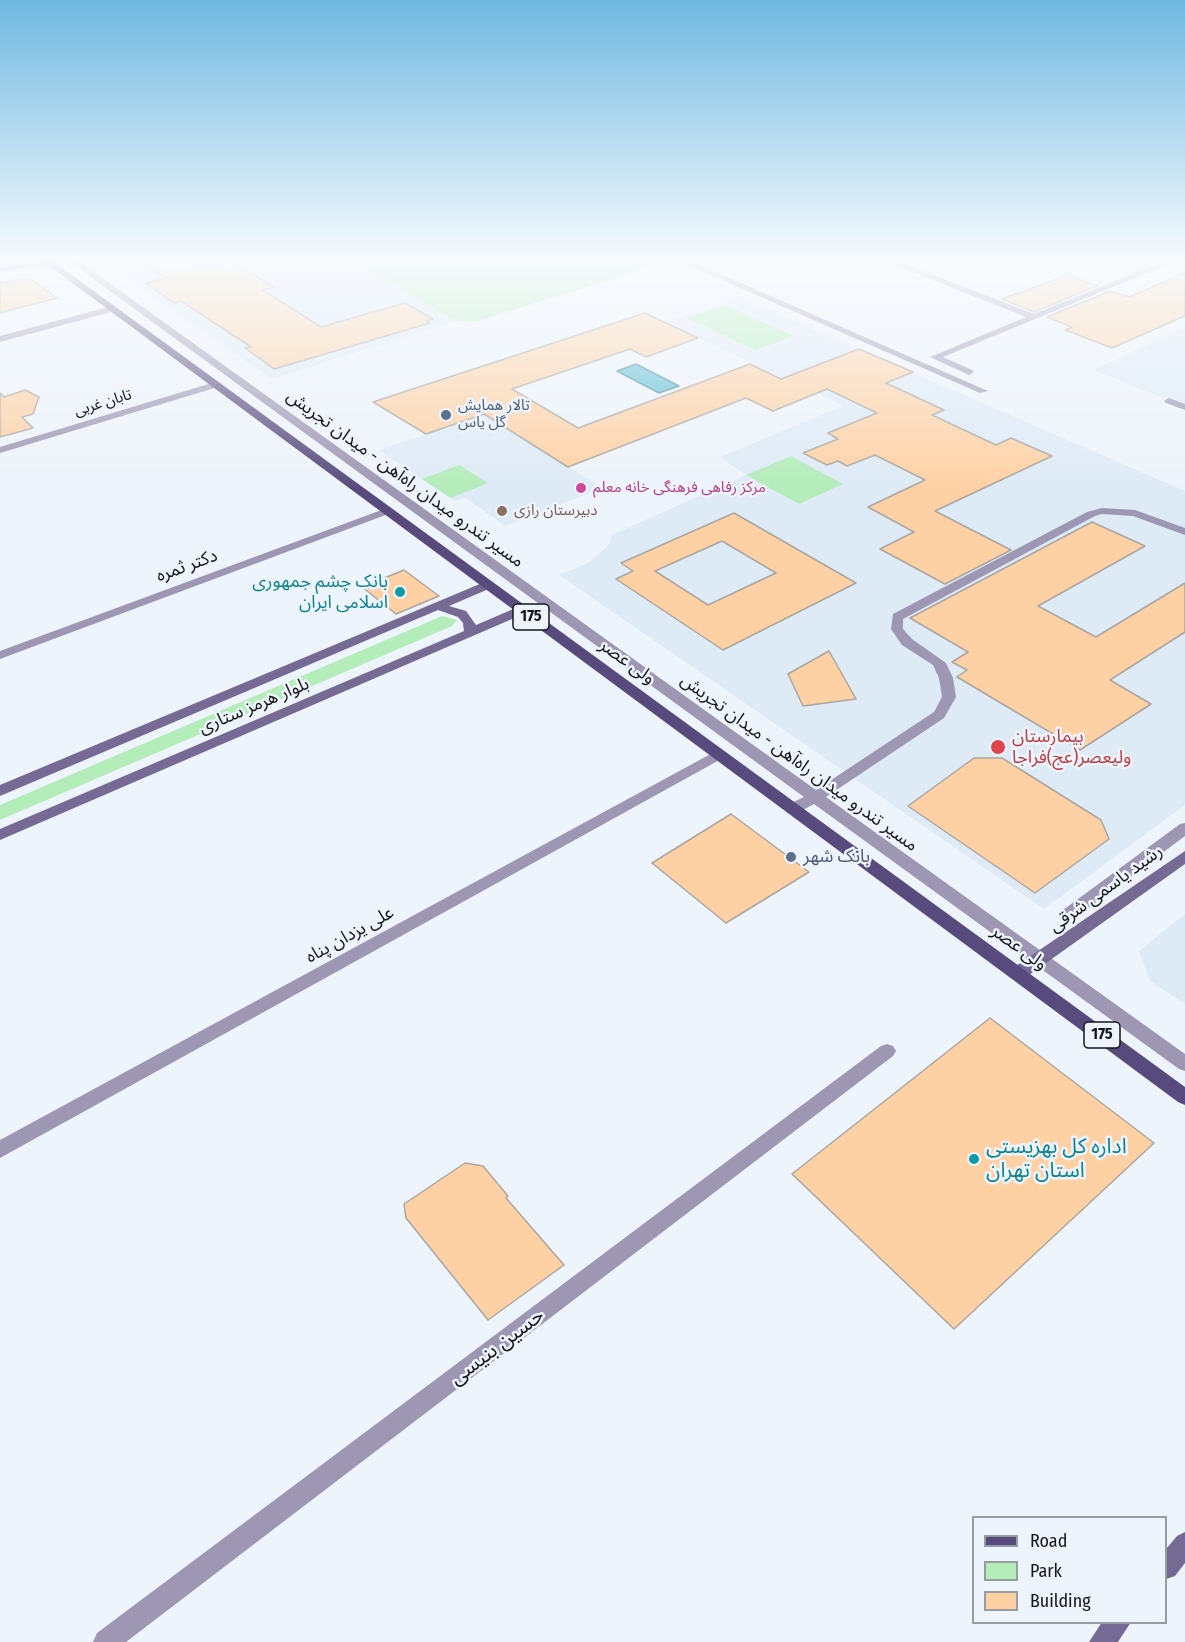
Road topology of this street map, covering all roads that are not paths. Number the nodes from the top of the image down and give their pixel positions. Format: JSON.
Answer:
{"nodes":[{"id":1,"x":148,"y":336,"type":"edge"},
{"id":2,"x":175,"y":336,"type":"edge"},
{"id":3,"x":854,"y":336,"type":"edge"},
{"id":4,"x":988,"y":336,"type":"edge"},
{"id":5,"x":969,"y":372,"type":"dead end"},
{"id":6,"x":215,"y":385,"type":"junction"},
{"id":7,"x":983,"y":391,"type":"dead end"},
{"id":8,"x":1169,"y":401,"type":"dead end"},
{"id":9,"x":1185,"y":407,"type":"edge"},
{"id":10,"x":0,"y":450,"type":"edge"},
{"id":11,"x":387,"y":511,"type":"junction"},
{"id":12,"x":1185,"y":532,"type":"edge"},
{"id":13,"x":487,"y":585,"type":"junction"},
{"id":14,"x":437,"y":606,"type":"junction"},
{"id":15,"x":522,"y":610,"type":"junction"},
{"id":16,"x":470,"y":632,"type":"junction"},
{"id":17,"x":0,"y":654,"type":"edge"},
{"id":18,"x":718,"y":755,"type":"junction"},
{"id":19,"x":0,"y":790,"type":"edge"},
{"id":20,"x":815,"y":798,"type":"junction"},
{"id":21,"x":792,"y":809,"type":"junction"},
{"id":22,"x":1185,"y":828,"type":"edge"},
{"id":23,"x":0,"y":835,"type":"edge"},
{"id":24,"x":1185,"y":856,"type":"edge"},
{"id":25,"x":1069,"y":914,"type":"dead end"},
{"id":26,"x":1040,"y":960,"type":"junction"},
{"id":27,"x":1019,"y":973,"type":"junction"},
{"id":28,"x":887,"y":1051,"type":"dead end"},
{"id":29,"x":1185,"y":1064,"type":"edge"},
{"id":30,"x":1185,"y":1097,"type":"edge"},
{"id":31,"x":0,"y":1150,"type":"edge"},
{"id":32,"x":1185,"y":1544,"type":"edge"},
{"id":33,"x":1167,"y":1566,"type":"edge"},
{"id":34,"x":1118,"y":1624,"type":"edge"},
{"id":35,"x":106,"y":1642,"type":"edge"},
{"id":36,"x":1102,"y":1642,"type":"edge"}],
"edges":[{"from":1,"to":6,"type":"main road","name":"ولی عصر","number":"175"},
{"from":2,"to":20,"type":"street","name":"مسیر تندرو میدان راه‌آهن - میدان تجریش"},
{"from":3,"to":7,"type":"street"},
{"from":4,"to":5,"type":"street"},
{"from":6,"to":10,"type":"street","name":"تابان غربی"},
{"from":6,"to":11,"type":"main road","name":"ولی عصر","number":"175"},
{"from":8,"to":9,"type":"street"},
{"from":11,"to":13,"type":"main road","name":"ولی عصر","number":"175"},
{"from":11,"to":17,"type":"street","name":"دکتر ثمره"},
{"from":12,"to":20,"type":"street"},
{"from":13,"to":14,"type":"street","name":"بلوار هرمز ستاری"},
{"from":13,"to":15,"type":"main road","name":"ولی عصر","number":"175"},
{"from":14,"to":16,"type":"street"},
{"from":14,"to":19,"type":"street","name":"بلوار هرمز ستاری"},
{"from":15,"to":16,"type":"street","name":"بلوار هرمز ستاری"},
{"from":15,"to":18,"type":"main road","name":"ولی عصر","number":"175"},
{"from":16,"to":23,"type":"street","name":"بلوار هرمز ستاری"},
{"from":18,"to":21,"type":"main road","name":"ولی عصر","number":"175"},
{"from":18,"to":31,"type":"street","name":"علی یزدان پناه"},
{"from":20,"to":21,"type":"street"},
{"from":20,"to":26,"type":"street","name":"مسیر تندرو میدان راه‌آهن - میدان تجریش"},
{"from":21,"to":27,"type":"main road","name":"ولی عصر","number":"175"},
{"from":22,"to":25,"type":"street"},
{"from":24,"to":26,"type":"street","name":"رشید یاسمی شرقی"},
{"from":26,"to":27,"type":"street","name":"رشید یاسمی شرقی"},
{"from":26,"to":29,"type":"street","name":"مسیر تندرو میدان راه‌آهن - میدان تجریش"},
{"from":27,"to":30,"type":"main road","name":"ولی عصر","number":"175"},
{"from":28,"to":35,"type":"street","name":"حسین بنیسی"},
{"from":32,"to":33,"type":"street"},
{"from":34,"to":36,"type":"street"}]}
